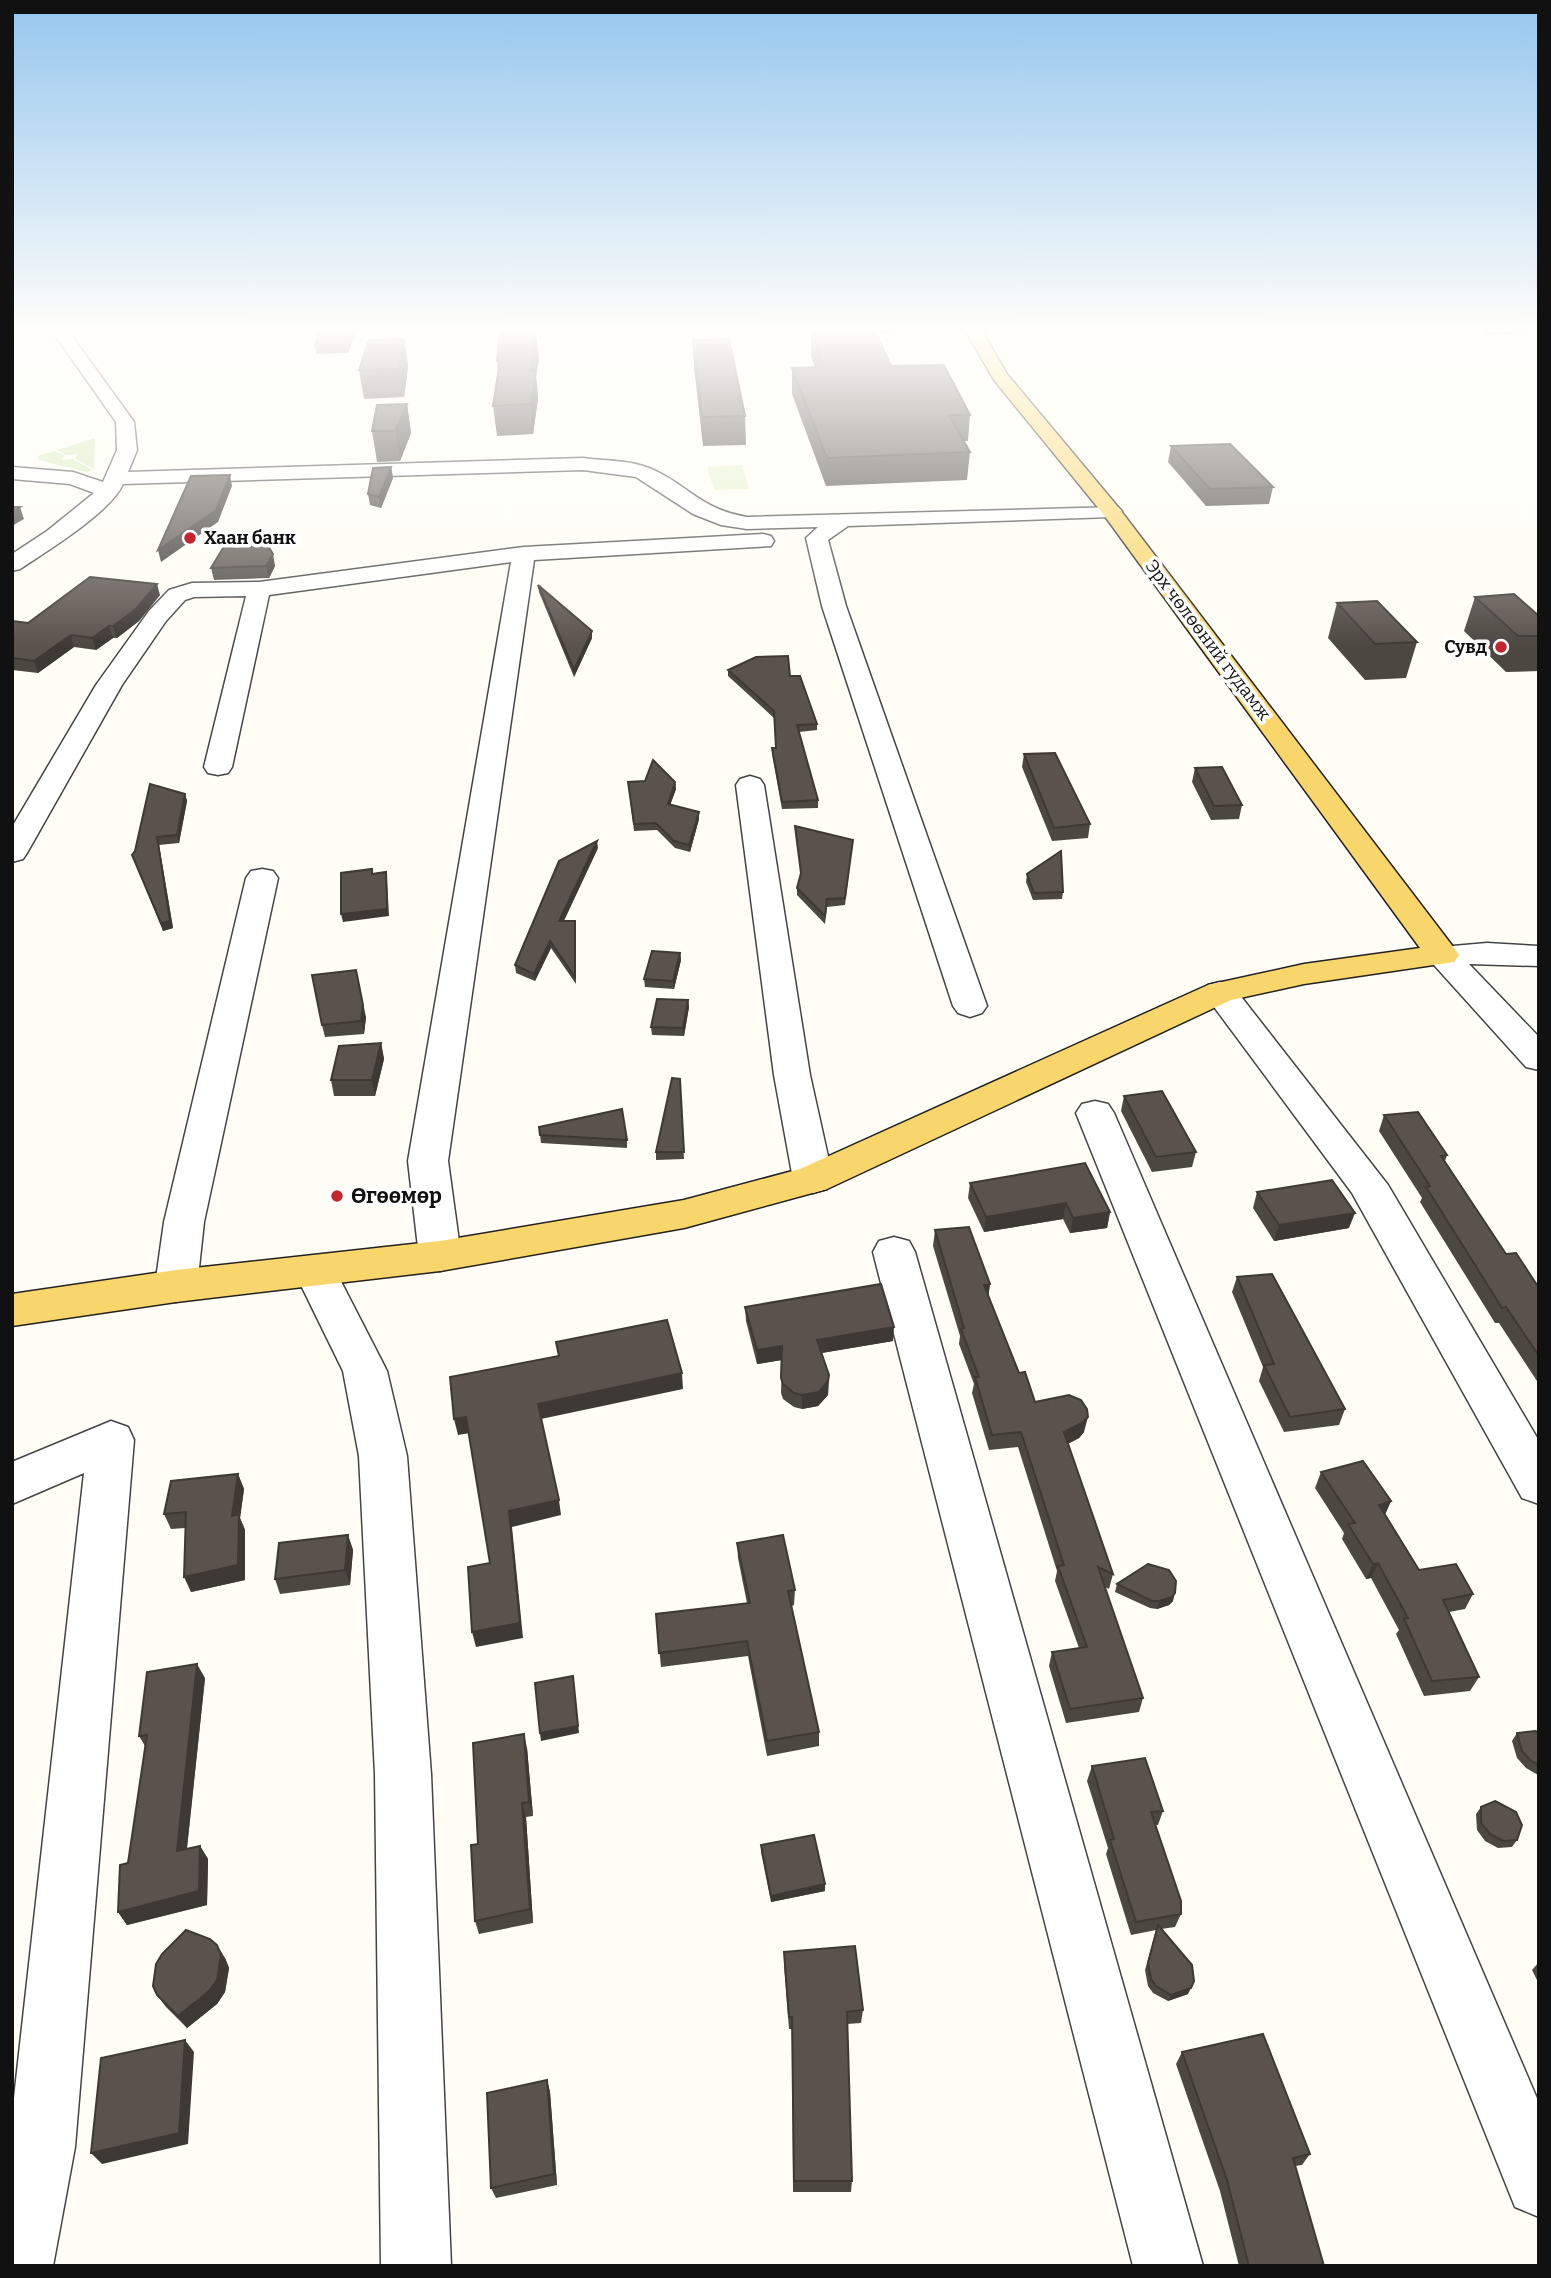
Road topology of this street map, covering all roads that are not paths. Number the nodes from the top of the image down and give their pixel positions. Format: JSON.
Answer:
{"nodes":[{"id":1,"x":126,"y":434,"type":"edge"},
{"id":2,"x":1048,"y":434,"type":"edge"},
{"id":3,"x":12,"y":473,"type":"edge"},
{"id":4,"x":112,"y":485,"type":"junction"},
{"id":5,"x":1111,"y":511,"type":"junction"},
{"id":6,"x":841,"y":521,"type":"junction"},
{"id":7,"x":817,"y":538,"type":"junction"},
{"id":8,"x":524,"y":554,"type":"junction"},
{"id":9,"x":12,"y":565,"type":"edge"},
{"id":10,"x":259,"y":589,"type":"junction"},
{"id":11,"x":218,"y":767,"type":"dead end"},
{"id":12,"x":750,"y":785,"type":"dead end"},
{"id":13,"x":12,"y":853,"type":"edge"},
{"id":14,"x":262,"y":878,"type":"dead end"},
{"id":15,"x":1442,"y":955,"type":"junction"},
{"id":16,"x":1539,"y":956,"type":"edge"},
{"id":17,"x":1220,"y":992,"type":"junction"},
{"id":18,"x":970,"y":1006,"type":"dead end"},
{"id":19,"x":1539,"y":1059,"type":"edge"},
{"id":20,"x":1095,"y":1113,"type":"dead end"},
{"id":21,"x":813,"y":1179,"type":"junction"},
{"id":22,"x":894,"y":1252,"type":"dead end"},
{"id":23,"x":440,"y":1256,"type":"junction"},
{"id":24,"x":315,"y":1271,"type":"junction"},
{"id":25,"x":176,"y":1286,"type":"junction"},
{"id":26,"x":12,"y":1310,"type":"edge"},
{"id":27,"x":12,"y":1484,"type":"edge"},
{"id":28,"x":1539,"y":1484,"type":"edge"},
{"id":29,"x":1539,"y":2183,"type":"edge"},
{"id":30,"x":18,"y":2266,"type":"edge"},
{"id":31,"x":416,"y":2266,"type":"edge"},
{"id":32,"x":1168,"y":2266,"type":"edge"}],
"edges":[{"from":1,"to":4,"type":"street"},
{"from":2,"to":5,"type":"main road","name":"Эрх чөлөөний гудамж"},
{"from":3,"to":4,"type":"street"},
{"from":4,"to":6,"type":"street"},
{"from":4,"to":9,"type":"street"},
{"from":5,"to":6,"type":"street"},
{"from":5,"to":15,"type":"main road","name":"Эрх чөлөөний гудамж"},
{"from":6,"to":7,"type":"street"},
{"from":7,"to":8,"type":"street"},
{"from":7,"to":18,"type":"street"},
{"from":8,"to":10,"type":"street"},
{"from":8,"to":23,"type":"street"},
{"from":10,"to":11,"type":"street"},
{"from":10,"to":13,"type":"street"},
{"from":12,"to":21,"type":"street"},
{"from":14,"to":25,"type":"street"},
{"from":15,"to":16,"type":"street"},
{"from":15,"to":17,"type":"main road"},
{"from":15,"to":19,"type":"street"},
{"from":17,"to":21,"type":"main road"},
{"from":17,"to":28,"type":"street"},
{"from":20,"to":29,"type":"street"},
{"from":21,"to":23,"type":"main road"},
{"from":22,"to":32,"type":"street"},
{"from":23,"to":24,"type":"main road"},
{"from":24,"to":25,"type":"main road"},
{"from":24,"to":31,"type":"street"},
{"from":25,"to":26,"type":"main road"},
{"from":27,"to":30,"type":"street"}]}
